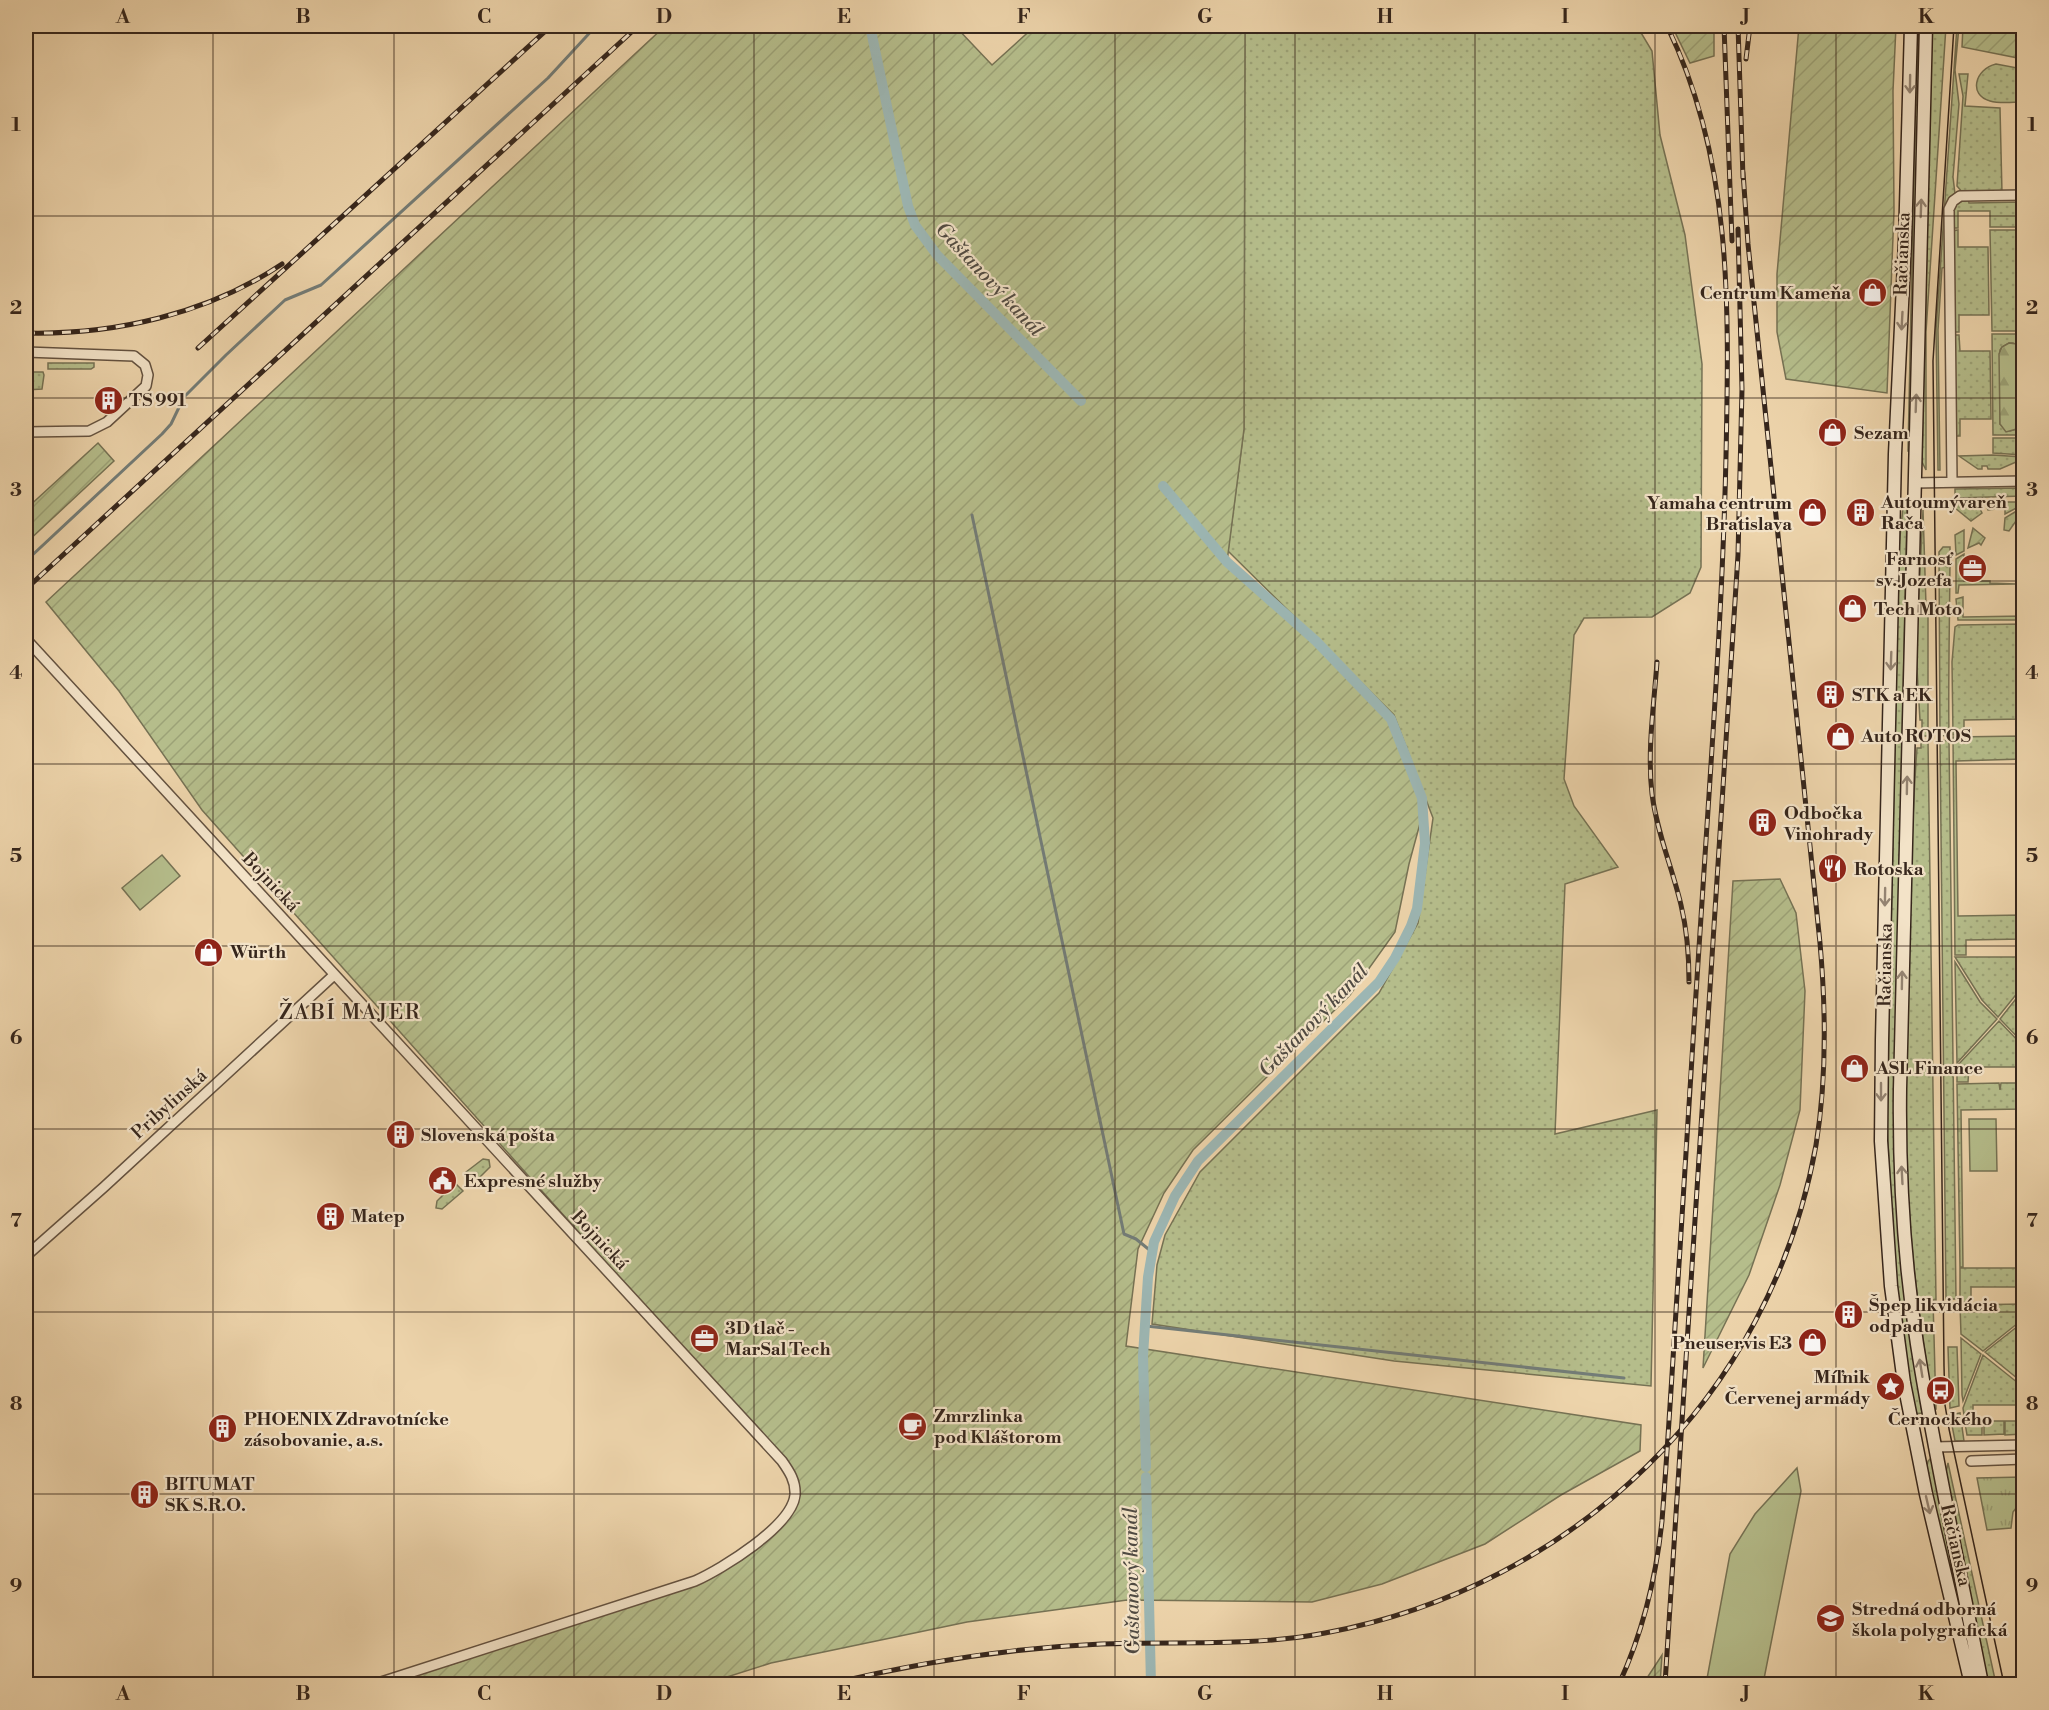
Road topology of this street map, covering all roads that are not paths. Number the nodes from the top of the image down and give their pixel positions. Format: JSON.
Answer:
{"nodes":[{"id":1,"x":1911,"y":26,"type":"edge"},
{"id":2,"x":1926,"y":26,"type":"edge"},
{"id":3,"x":2024,"y":195,"type":"edge"},
{"id":4,"x":26,"y":352,"type":"edge"},
{"id":5,"x":26,"y":432,"type":"edge"},
{"id":6,"x":1895,"y":454,"type":"junction"},
{"id":7,"x":2024,"y":481,"type":"edge"},
{"id":8,"x":1952,"y":482,"type":"junction"},
{"id":9,"x":1914,"y":483,"type":"junction"},
{"id":10,"x":1895,"y":506,"type":"junction"},
{"id":11,"x":28,"y":642,"type":"edge"},
{"id":12,"x":334,"y":975,"type":"junction"},
{"id":13,"x":26,"y":1256,"type":"edge"},
{"id":14,"x":2024,"y":1445,"type":"edge"},
{"id":15,"x":1935,"y":1447,"type":"junction"},
{"id":16,"x":1916,"y":1448,"type":"junction"},
{"id":17,"x":2024,"y":1459,"type":"edge"},
{"id":18,"x":1971,"y":1461,"type":"dead end"},
{"id":19,"x":375,"y":1684,"type":"edge"},
{"id":20,"x":1971,"y":1684,"type":"edge"},
{"id":21,"x":1983,"y":1684,"type":"edge"}],
"edges":[{"from":1,"to":6,"type":"main road","name":"Račianska","one_way":true},
{"from":9,"to":2,"type":"main road","name":"Račianska","one_way":true},
{"from":3,"to":8,"type":"street"},
{"from":4,"to":5,"type":"street"},
{"from":6,"to":9,"type":"main road"},
{"from":6,"to":10,"type":"main road","name":"Račianska"},
{"from":7,"to":8,"type":"street"},
{"from":8,"to":9,"type":"street"},
{"from":9,"to":10,"type":"main road"},
{"from":15,"to":9,"type":"main road","name":"Račianska","one_way":true},
{"from":10,"to":16,"type":"main road","name":"Račianska","one_way":true},
{"from":11,"to":12,"type":"street","name":"Bojnická"},
{"from":12,"to":13,"type":"street","name":"Pribylinská"},
{"from":12,"to":19,"type":"street","name":"Bojnická"},
{"from":14,"to":15,"type":"street"},
{"from":15,"to":16,"type":"main road"},
{"from":15,"to":21,"type":"main road","name":"Račianska"},
{"from":16,"to":20,"type":"main road","name":"Račianska","one_way":true},
{"from":17,"to":18,"type":"street"}]}
